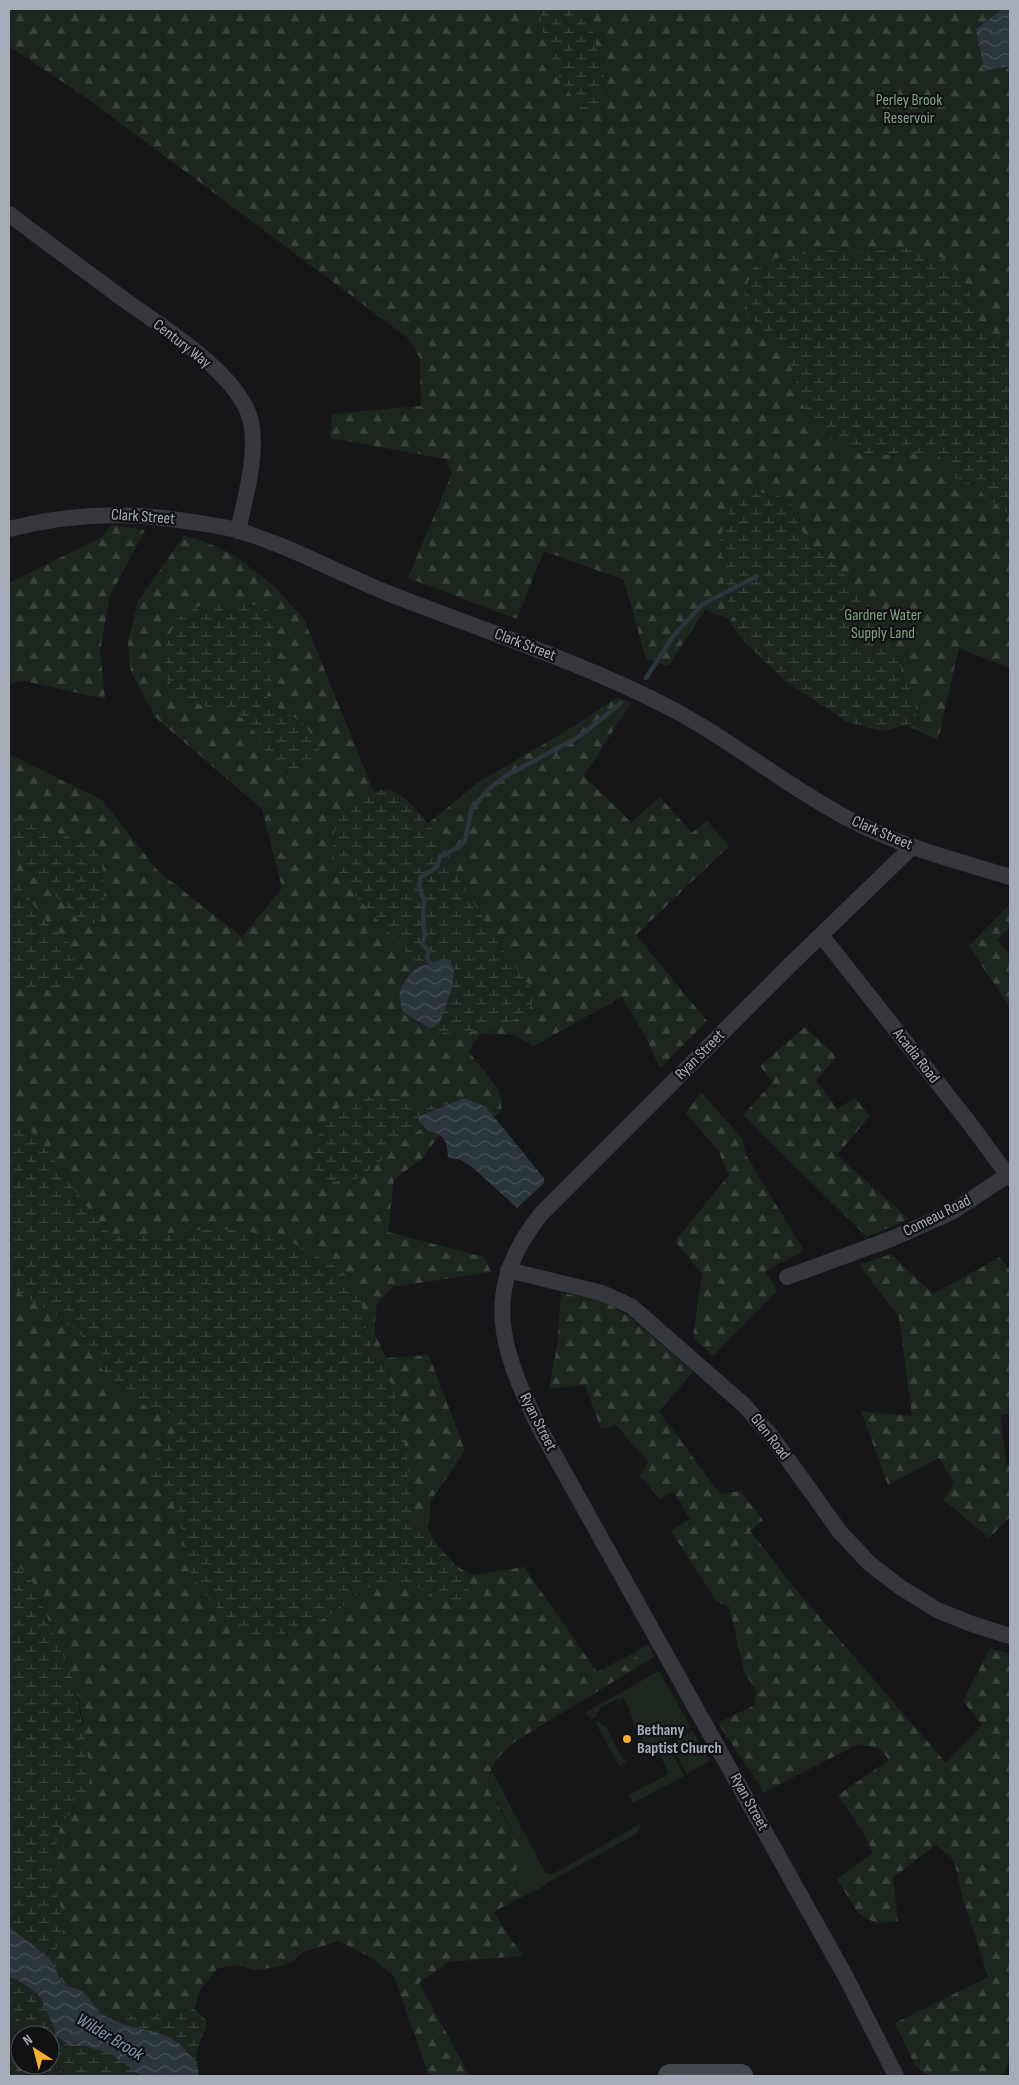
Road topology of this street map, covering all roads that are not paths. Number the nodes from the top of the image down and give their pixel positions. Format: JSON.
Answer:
{"nodes":[{"id":1,"x":9,"y":214,"type":"edge"},
{"id":2,"x":9,"y":529,"type":"edge"},
{"id":3,"x":238,"y":531,"type":"junction"},
{"id":4,"x":912,"y":847,"type":"junction"},
{"id":5,"x":1010,"y":877,"type":"edge"},
{"id":6,"x":821,"y":935,"type":"junction"},
{"id":7,"x":1009,"y":1176,"type":"edge"},
{"id":8,"x":508,"y":1270,"type":"junction"},
{"id":9,"x":787,"y":1277,"type":"dead end"},
{"id":10,"x":1010,"y":1636,"type":"edge"},
{"id":11,"x":670,"y":2076,"type":"edge"},
{"id":12,"x":741,"y":2076,"type":"edge"},
{"id":13,"x":896,"y":2076,"type":"edge"}],
"edges":[{"from":1,"to":3,"type":"street","name":"Century Way"},
{"from":2,"to":3,"type":"street","name":"Clark Street"},
{"from":3,"to":4,"type":"street","name":"Clark Street"},
{"from":4,"to":5,"type":"street","name":"Clark Street"},
{"from":4,"to":6,"type":"street","name":"Ryan Street"},
{"from":6,"to":7,"type":"street","name":"Acadia Road"},
{"from":6,"to":8,"type":"street","name":"Ryan Street"},
{"from":7,"to":9,"type":"street","name":"Comeau Road"},
{"from":8,"to":10,"type":"street","name":"Glen Road"},
{"from":8,"to":13,"type":"street","name":"Ryan Street"},
{"from":11,"to":12,"type":"main road"}]}
